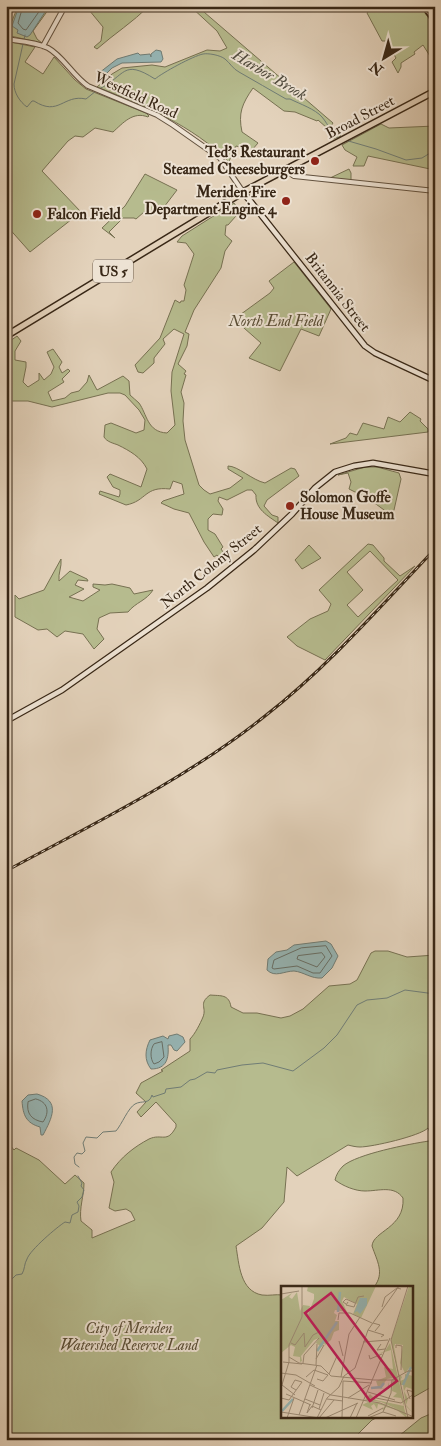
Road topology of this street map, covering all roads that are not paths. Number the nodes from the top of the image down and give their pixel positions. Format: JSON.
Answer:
{"nodes":[{"id":1,"x":65,"y":6,"type":"edge"},
{"id":2,"x":425,"y":6,"type":"edge"},
{"id":3,"x":435,"y":19,"type":"edge"},
{"id":4,"x":6,"y":39,"type":"edge"},
{"id":5,"x":43,"y":46,"type":"junction"},
{"id":6,"x":435,"y":91,"type":"edge"},
{"id":7,"x":285,"y":170,"type":"junction"},
{"id":8,"x":435,"y":191,"type":"edge"},
{"id":9,"x":243,"y":192,"type":"junction"},
{"id":10,"x":6,"y":336,"type":"edge"},
{"id":11,"x":435,"y":381,"type":"edge"},
{"id":12,"x":435,"y":474,"type":"edge"},
{"id":13,"x":6,"y":721,"type":"edge"}],
"edges":[{"from":1,"to":5,"type":"street"},
{"from":2,"to":3,"type":"highway"},
{"from":4,"to":5,"type":"street","name":"Westfield Road"},
{"from":5,"to":9,"type":"street","name":"Westfield Road"},
{"from":6,"to":7,"type":"main road","name":"Broad Street","number":"US 5"},
{"from":7,"to":8,"type":"street"},
{"from":7,"to":9,"type":"main road","name":"Broad Street","number":"US 5"},
{"from":9,"to":10,"type":"main road","number":"US 5"},
{"from":9,"to":11,"type":"main road","name":"Britannia Street"},
{"from":12,"to":13,"type":"main road","name":"North Colony Street"}]}
